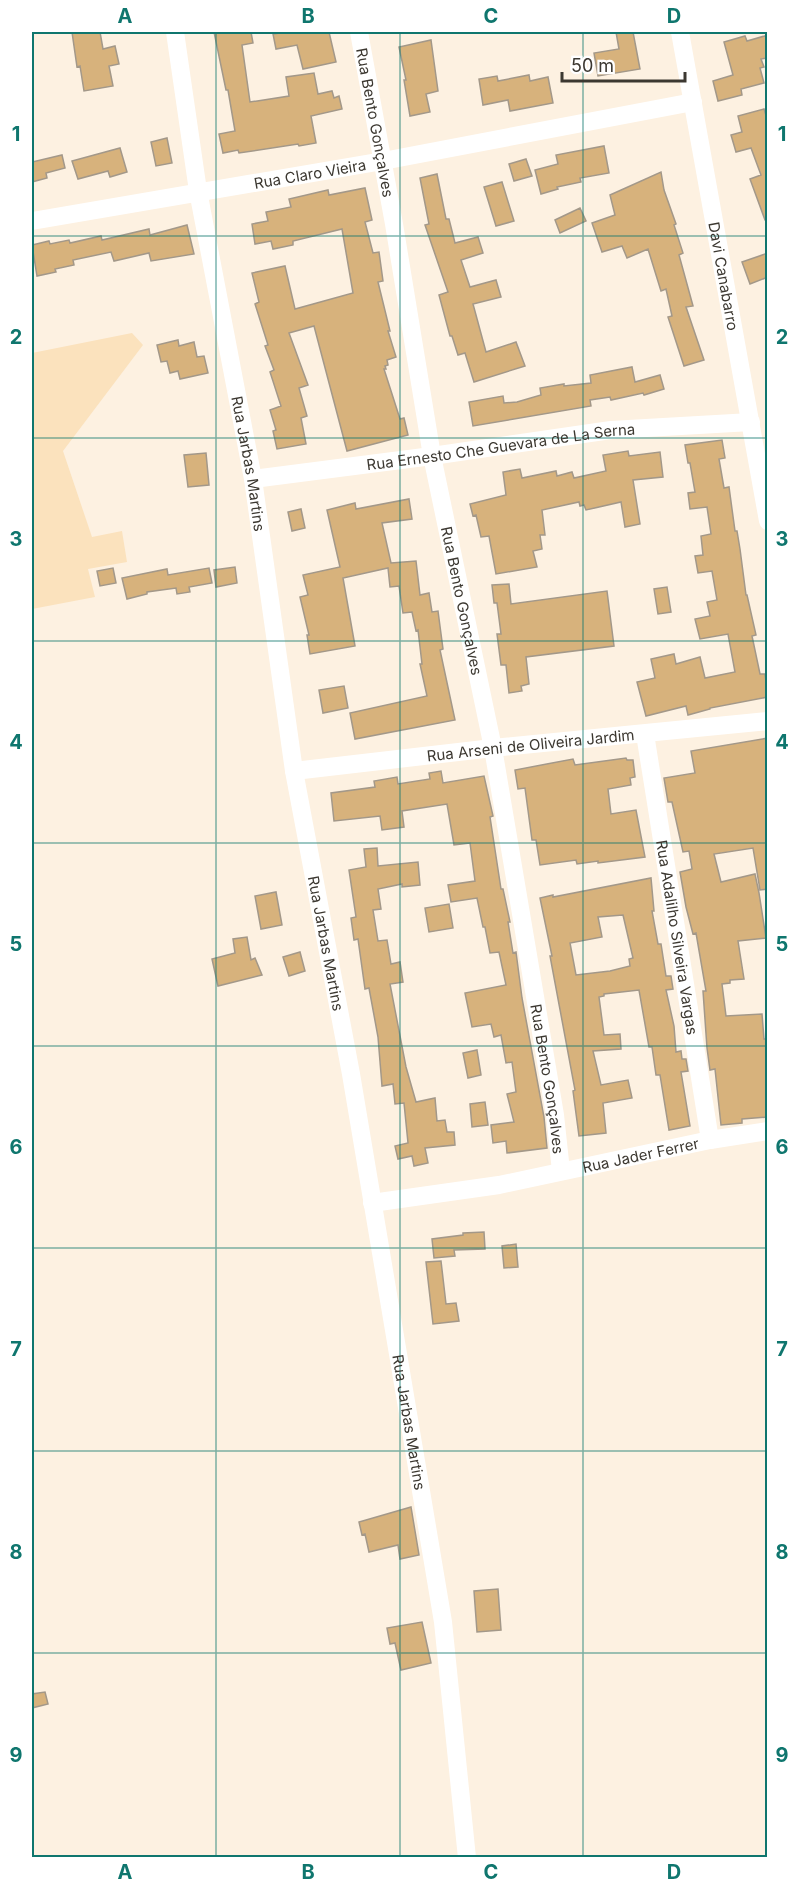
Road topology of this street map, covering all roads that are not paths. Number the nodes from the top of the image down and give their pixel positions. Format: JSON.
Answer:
{"nodes":[{"id":1,"x":175,"y":32,"type":"edge"},
{"id":2,"x":358,"y":32,"type":"edge"},
{"id":3,"x":680,"y":32,"type":"edge"},
{"id":4,"x":693,"y":102,"type":"junction"},
{"id":5,"x":383,"y":161,"type":"junction"},
{"id":6,"x":198,"y":191,"type":"junction"},
{"id":7,"x":32,"y":221,"type":"edge"},
{"id":8,"x":751,"y":422,"type":"junction"},
{"id":9,"x":432,"y":456,"type":"junction"},
{"id":10,"x":253,"y":479,"type":"junction"},
{"id":11,"x":768,"y":521,"type":"edge"},
{"id":12,"x":768,"y":721,"type":"edge"},
{"id":13,"x":645,"y":734,"type":"junction"},
{"id":14,"x":493,"y":748,"type":"junction"},
{"id":15,"x":294,"y":771,"type":"junction"},
{"id":16,"x":768,"y":1131,"type":"edge"},
{"id":17,"x":710,"y":1140,"type":"junction"},
{"id":18,"x":561,"y":1171,"type":"junction"},
{"id":19,"x":372,"y":1203,"type":"junction"},
{"id":20,"x":467,"y":1857,"type":"edge"}],
"edges":[{"from":1,"to":6,"type":"street","name":"Rua Jarbas Martins"},
{"from":2,"to":5,"type":"street","name":"Rua Bento Gonçalves"},
{"from":3,"to":4,"type":"street","name":"Davi Canabarro"},
{"from":4,"to":5,"type":"street","name":"Rua Claro Vieira"},
{"from":4,"to":8,"type":"street","name":"Davi Canabarro"},
{"from":5,"to":6,"type":"street","name":"Rua Claro Vieira"},
{"from":5,"to":9,"type":"street","name":"Rua Bento Gonçalves"},
{"from":6,"to":7,"type":"street","name":"Rua Claro Vieira"},
{"from":6,"to":10,"type":"street","name":"Rua Jarbas Martins"},
{"from":8,"to":9,"type":"street","name":"Rua Ernesto Che Guevara de La Serna"},
{"from":8,"to":11,"type":"street","name":"Davi Canabarro"},
{"from":9,"to":10,"type":"street","name":"Rua Ernesto Che Guevara de La Serna"},
{"from":9,"to":14,"type":"street","name":"Rua Bento Gonçalves"},
{"from":10,"to":15,"type":"street","name":"Rua Jarbas Martins"},
{"from":12,"to":13,"type":"street","name":"Rua Arseni de Oliveira Jardim"},
{"from":13,"to":14,"type":"street","name":"Rua Arseni de Oliveira Jardim"},
{"from":13,"to":17,"type":"street","name":"Rua Adalilho Silveira Vargas"},
{"from":14,"to":15,"type":"street","name":"Rua Arseni de Oliveira Jardim"},
{"from":14,"to":18,"type":"street","name":"Rua Bento Gonçalves"},
{"from":15,"to":19,"type":"street","name":"Rua Jarbas Martins"},
{"from":16,"to":17,"type":"street","name":"Rua Jader Ferrer"},
{"from":17,"to":18,"type":"street","name":"Rua Jader Ferrer"},
{"from":18,"to":19,"type":"street","name":"Rua Jader Ferrer"},
{"from":19,"to":20,"type":"street","name":"Rua Jarbas Martins"}]}
